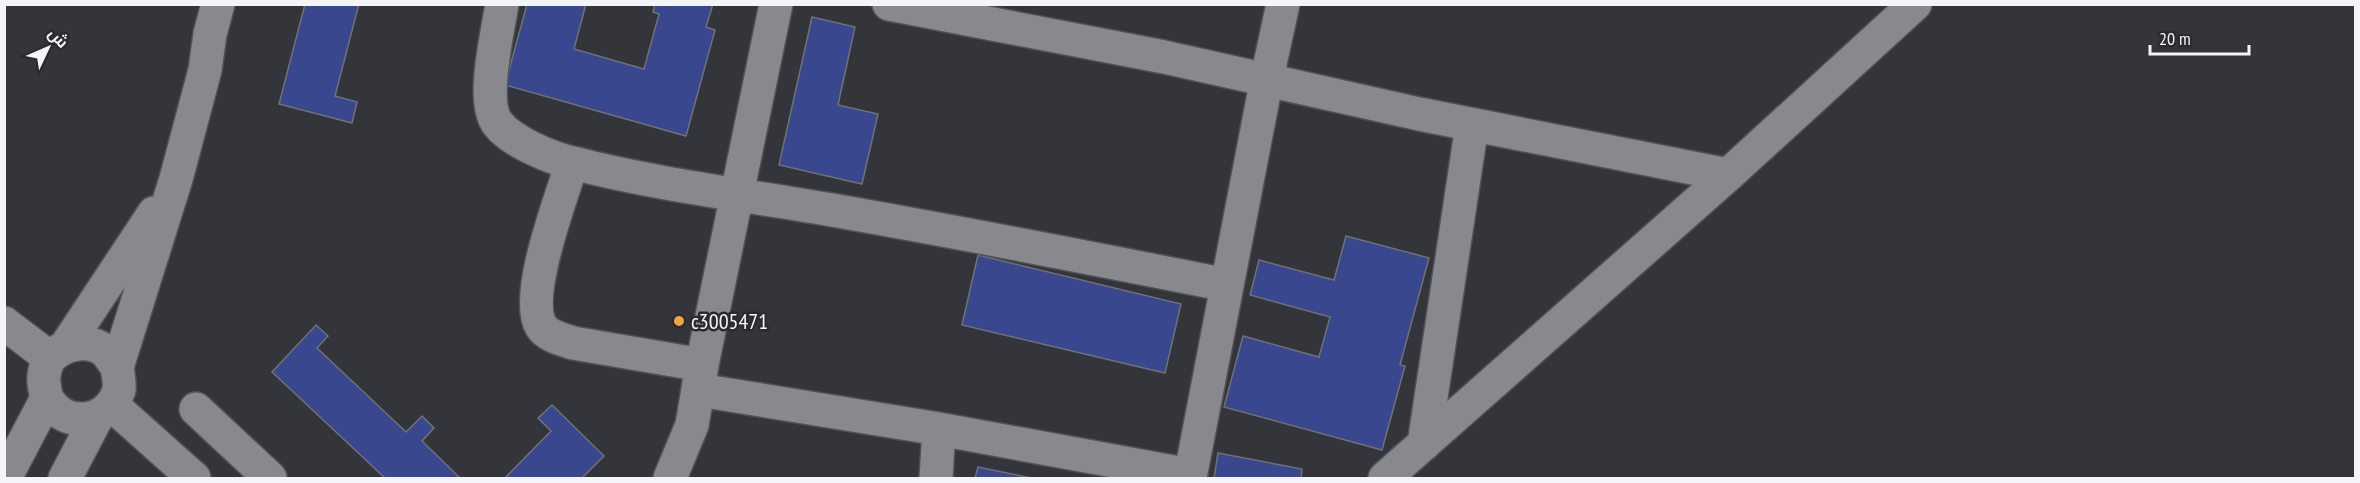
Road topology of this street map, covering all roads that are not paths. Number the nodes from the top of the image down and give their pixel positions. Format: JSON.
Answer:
{"nodes":[{"id":1,"x":218,"y":4,"type":"edge"},
{"id":2,"x":502,"y":4,"type":"edge"},
{"id":3,"x":776,"y":4,"type":"edge"},
{"id":4,"x":889,"y":4,"type":"edge"},
{"id":5,"x":1283,"y":4,"type":"edge"},
{"id":6,"x":1905,"y":6,"type":"edge"},
{"id":7,"x":1267,"y":78,"type":"junction"},
{"id":8,"x":1472,"y":125,"type":"junction"},
{"id":9,"x":572,"y":163,"type":"junction"},
{"id":10,"x":1728,"y":175,"type":"junction"},
{"id":11,"x":176,"y":179,"type":"junction"},
{"id":12,"x":736,"y":193,"type":"junction"},
{"id":13,"x":1227,"y":285,"type":"junction"},
{"id":14,"x":4,"y":323,"type":"edge"},
{"id":15,"x":58,"y":352,"type":"junction"},
{"id":16,"x":117,"y":367,"type":"junction"},
{"id":17,"x":700,"y":377,"type":"junction"},
{"id":18,"x":47,"y":398,"type":"junction"},
{"id":19,"x":196,"y":409,"type":"dead end"},
{"id":20,"x":105,"y":411,"type":"junction"},
{"id":21,"x":939,"y":429,"type":"junction"},
{"id":22,"x":1424,"y":444,"type":"junction"},
{"id":23,"x":1190,"y":477,"type":"edge"},
{"id":24,"x":5,"y":478,"type":"edge"},
{"id":25,"x":64,"y":478,"type":"edge"},
{"id":26,"x":194,"y":478,"type":"edge"},
{"id":27,"x":270,"y":478,"type":"edge"},
{"id":28,"x":670,"y":478,"type":"edge"},
{"id":29,"x":936,"y":478,"type":"edge"},
{"id":30,"x":1385,"y":478,"type":"edge"}],
"edges":[{"from":1,"to":11,"type":"street"},
{"from":2,"to":9,"type":"street"},
{"from":3,"to":12,"type":"street"},
{"from":4,"to":7,"type":"street"},
{"from":5,"to":7,"type":"street"},
{"from":6,"to":10,"type":"street"},
{"from":7,"to":8,"type":"street"},
{"from":7,"to":13,"type":"street"},
{"from":8,"to":10,"type":"street"},
{"from":8,"to":22,"type":"street"},
{"from":9,"to":12,"type":"street"},
{"from":9,"to":17,"type":"street"},
{"from":10,"to":22,"type":"street"},
{"from":11,"to":15,"type":"street"},
{"from":11,"to":16,"type":"street"},
{"from":12,"to":13,"type":"street"},
{"from":12,"to":17,"type":"street"},
{"from":13,"to":23,"type":"street"},
{"from":14,"to":15,"type":"street"},
{"from":15,"to":16,"type":"street"},
{"from":15,"to":18,"type":"street"},
{"from":16,"to":20,"type":"street"},
{"from":17,"to":21,"type":"street"},
{"from":17,"to":28,"type":"street"},
{"from":18,"to":20,"type":"street"},
{"from":18,"to":24,"type":"street"},
{"from":19,"to":27,"type":"street"},
{"from":20,"to":25,"type":"street"},
{"from":20,"to":26,"type":"street"},
{"from":21,"to":23,"type":"street"},
{"from":21,"to":29,"type":"street"},
{"from":22,"to":30,"type":"street"}]}
